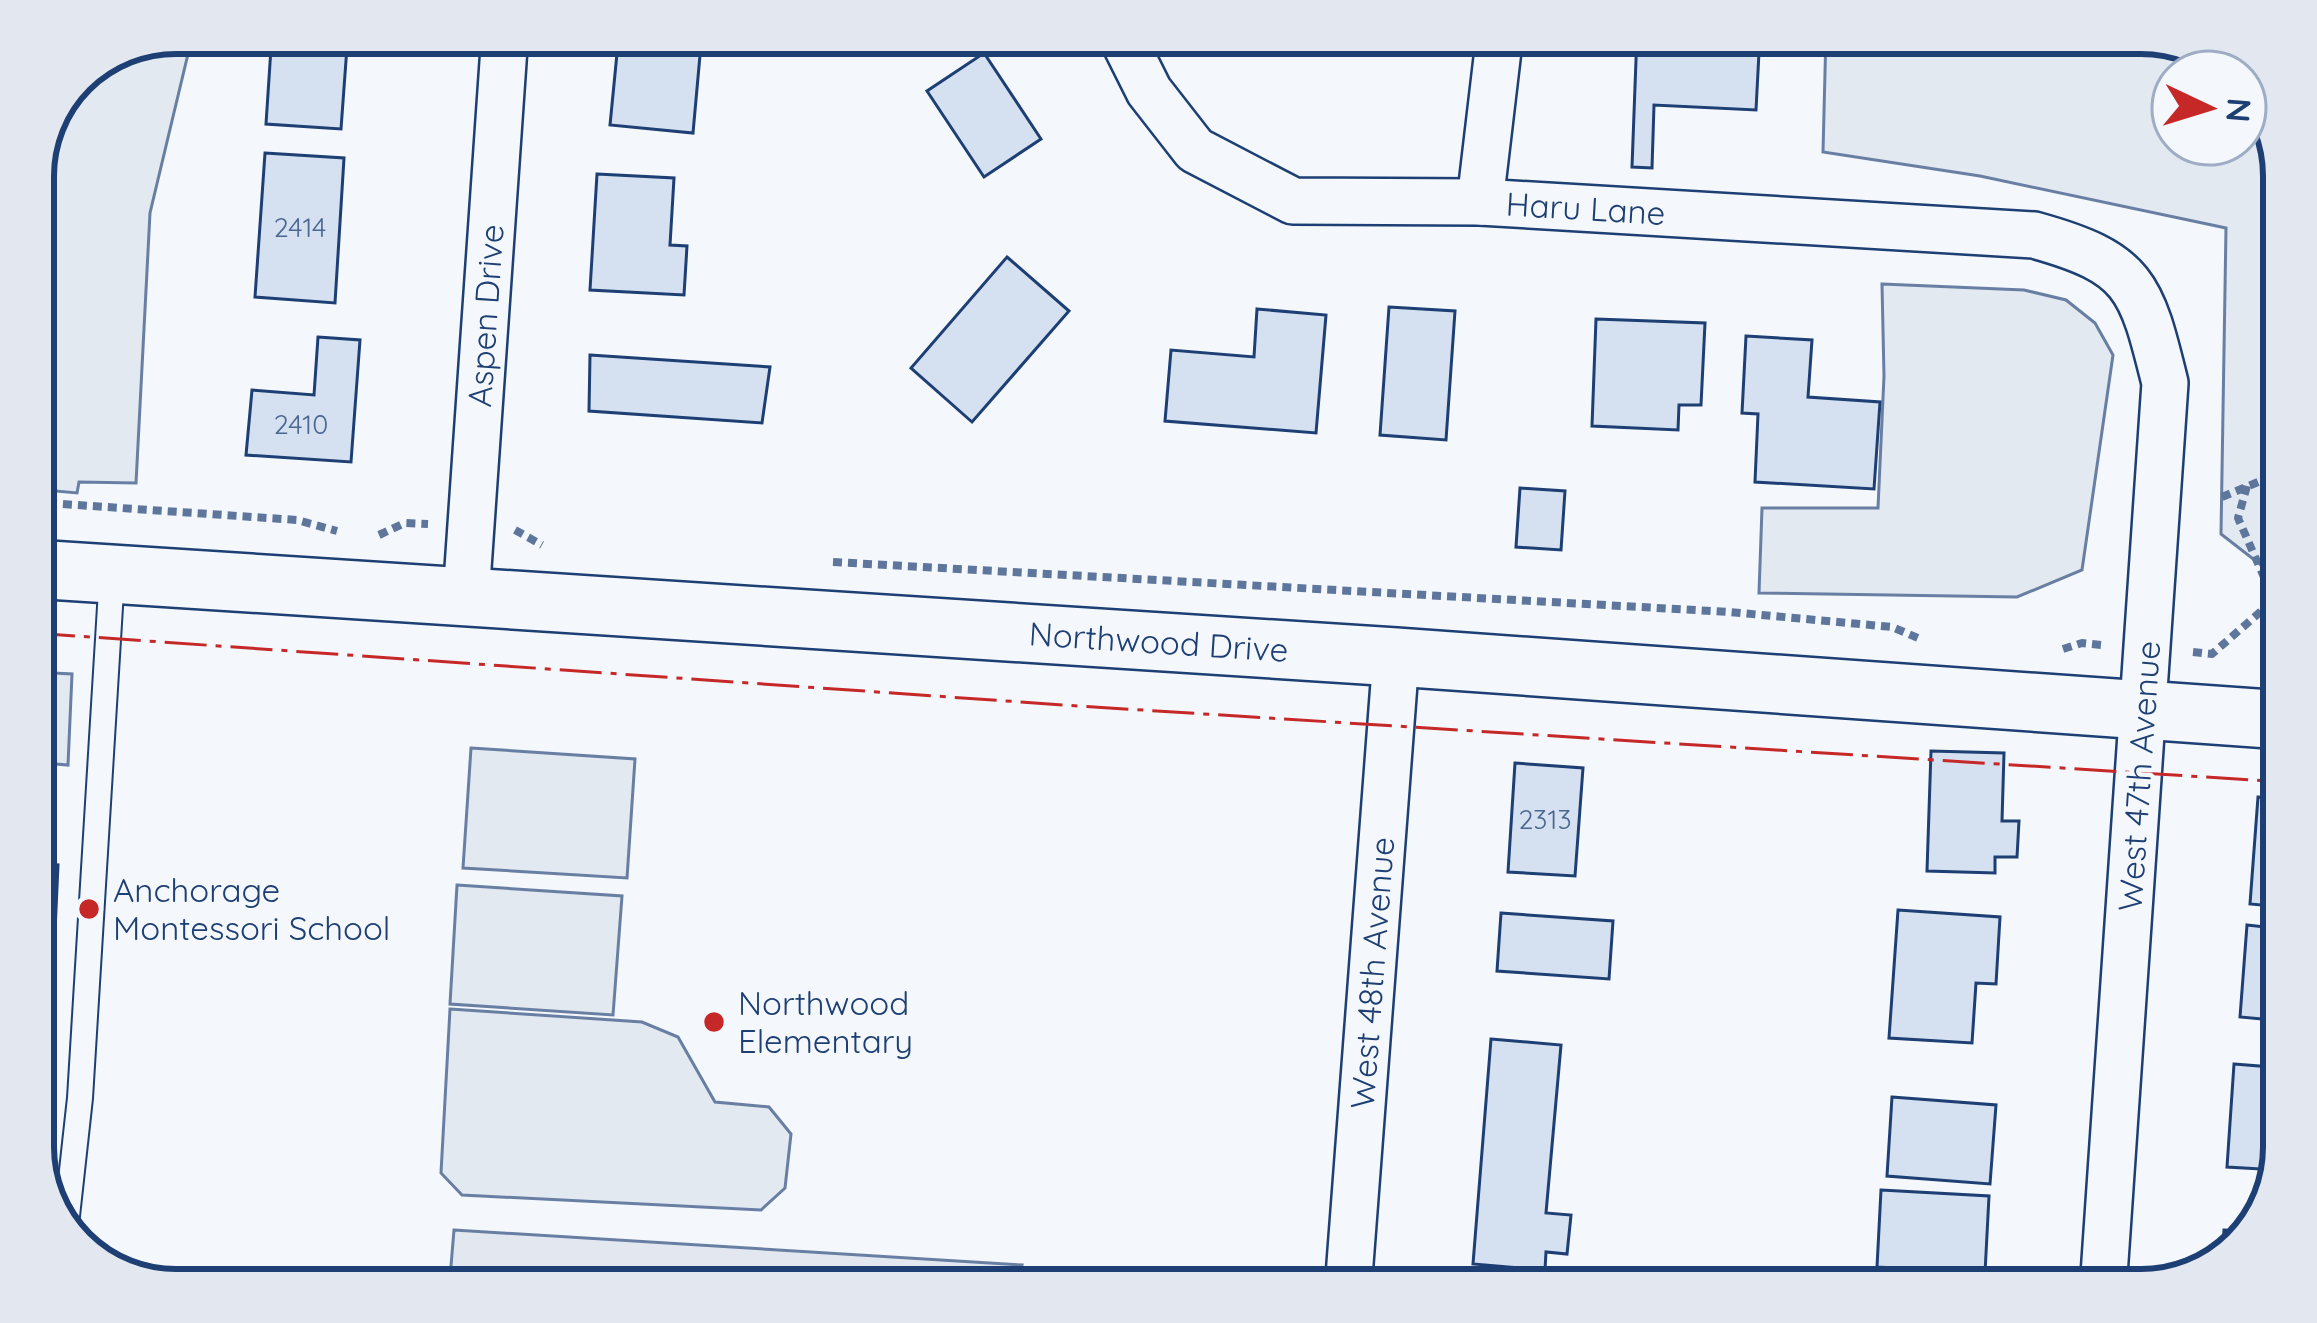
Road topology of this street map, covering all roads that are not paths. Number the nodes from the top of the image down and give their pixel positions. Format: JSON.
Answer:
{"nodes":[{"id":1,"x":504,"y":54,"type":"edge"},
{"id":2,"x":1130,"y":54,"type":"edge"},
{"id":3,"x":1497,"y":54,"type":"edge"},
{"id":4,"x":1480,"y":202,"type":"junction"},
{"id":5,"x":2122,"y":272,"type":"joint"},
{"id":6,"x":54,"y":570,"type":"edge"},
{"id":7,"x":112,"y":574,"type":"junction"},
{"id":8,"x":466,"y":596,"type":"junction"},
{"id":9,"x":1396,"y":657,"type":"junction"},
{"id":10,"x":2144,"y":710,"type":"junction"},
{"id":11,"x":2263,"y":718,"type":"edge"},
{"id":12,"x":68,"y":1204,"type":"edge"},
{"id":13,"x":1350,"y":1269,"type":"edge"},
{"id":14,"x":2104,"y":1269,"type":"edge"}],
"edges":[{"from":1,"to":8,"type":"street","name":"Aspen Drive"},
{"from":2,"to":4,"type":"street","name":"Haru Lane"},
{"from":3,"to":4,"type":"street"},
{"from":4,"to":5,"type":"street","name":"Haru Lane"},
{"from":5,"to":10,"type":"street","name":"West 47th Avenue"},
{"from":6,"to":7,"type":"street","name":"Northwood Drive"},
{"from":7,"to":8,"type":"street","name":"Northwood Drive"},
{"from":7,"to":12,"type":"lane"},
{"from":8,"to":9,"type":"street","name":"Northwood Drive"},
{"from":9,"to":10,"type":"street","name":"Northwood Drive"},
{"from":9,"to":13,"type":"street","name":"West 48th Avenue"},
{"from":10,"to":11,"type":"street","name":"Northwood Drive"},
{"from":10,"to":14,"type":"street","name":"West 47th Avenue"}]}
